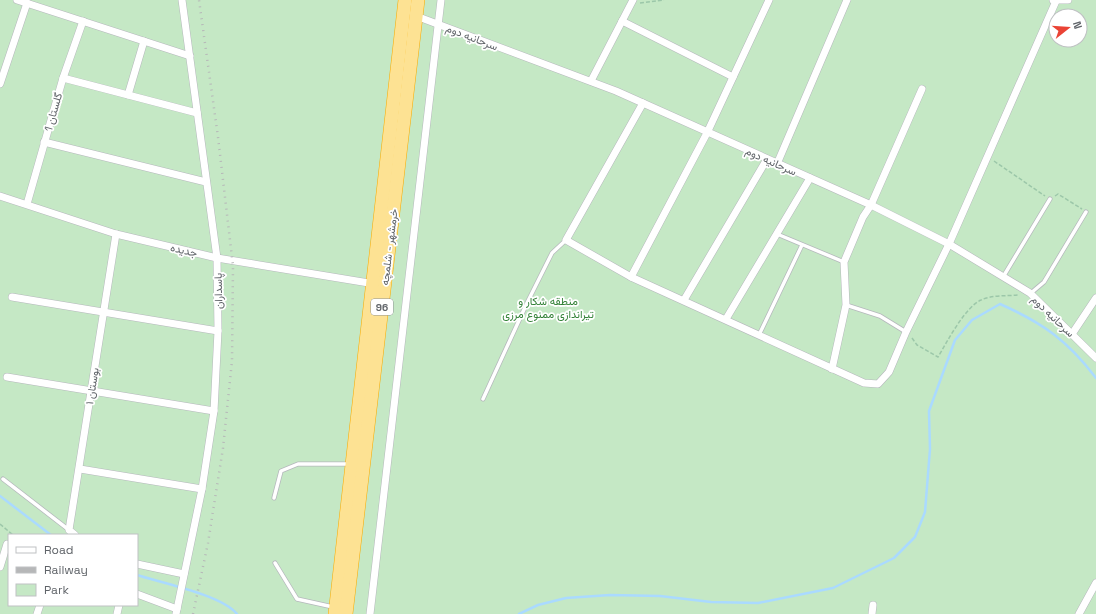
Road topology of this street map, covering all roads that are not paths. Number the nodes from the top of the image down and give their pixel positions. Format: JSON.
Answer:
{"nodes":[{"id":1,"x":17,"y":0,"type":"edge"},
{"id":2,"x":182,"y":0,"type":"edge"},
{"id":3,"x":405,"y":0,"type":"edge"},
{"id":4,"x":418,"y":0,"type":"edge"},
{"id":5,"x":440,"y":0,"type":"edge"},
{"id":6,"x":769,"y":0,"type":"edge"},
{"id":7,"x":847,"y":0,"type":"edge"},
{"id":8,"x":1055,"y":0,"type":"edge"},
{"id":9,"x":1068,"y":0,"type":"edge"},
{"id":10,"x":632,"y":1,"type":"edge"},
{"id":11,"x":28,"y":3,"type":"junction"},
{"id":12,"x":40,"y":3,"type":"edge"},
{"id":13,"x":416,"y":16,"type":"junction"},
{"id":14,"x":622,"y":20,"type":"junction"},
{"id":15,"x":83,"y":21,"type":"junction"},
{"id":16,"x":439,"y":24,"type":"junction"},
{"id":17,"x":144,"y":41,"type":"junction"},
{"id":18,"x":190,"y":56,"type":"junction"},
{"id":19,"x":733,"y":77,"type":"junction"},
{"id":20,"x":63,"y":78,"type":"junction"},
{"id":21,"x":591,"y":81,"type":"junction"},
{"id":22,"x":0,"y":84,"type":"edge"},
{"id":23,"x":922,"y":89,"type":"dead end"},
{"id":24,"x":128,"y":95,"type":"junction"},
{"id":25,"x":643,"y":103,"type":"junction"},
{"id":26,"x":197,"y":113,"type":"junction"},
{"id":27,"x":707,"y":133,"type":"junction"},
{"id":28,"x":44,"y":142,"type":"junction"},
{"id":29,"x":767,"y":159,"type":"junction"},
{"id":30,"x":777,"y":164,"type":"junction"},
{"id":31,"x":810,"y":178,"type":"junction"},
{"id":32,"x":206,"y":182,"type":"junction"},
{"id":33,"x":0,"y":196,"type":"edge"},
{"id":34,"x":1050,"y":199,"type":"road end"},
{"id":35,"x":27,"y":204,"type":"junction"},
{"id":36,"x":872,"y":205,"type":"junction"},
{"id":37,"x":1086,"y":212,"type":"road end"},
{"id":38,"x":116,"y":234,"type":"junction"},
{"id":39,"x":776,"y":234,"type":"junction"},
{"id":40,"x":566,"y":240,"type":"junction"},
{"id":41,"x":949,"y":244,"type":"junction"},
{"id":42,"x":802,"y":245,"type":"junction"},
{"id":43,"x":217,"y":258,"type":"junction"},
{"id":44,"x":844,"y":262,"type":"junction"},
{"id":45,"x":631,"y":277,"type":"junction"},
{"id":46,"x":1003,"y":278,"type":"junction"},
{"id":47,"x":379,"y":285,"type":"junction"},
{"id":48,"x":1030,"y":294,"type":"junction"},
{"id":49,"x":12,"y":297,"type":"dead end"},
{"id":50,"x":1096,"y":298,"type":"edge"},
{"id":51,"x":684,"y":300,"type":"junction"},
{"id":52,"x":846,"y":305,"type":"junction"},
{"id":53,"x":104,"y":312,"type":"junction"},
{"id":54,"x":726,"y":319,"type":"junction"},
{"id":55,"x":218,"y":331,"type":"junction"},
{"id":56,"x":906,"y":332,"type":"junction"},
{"id":57,"x":759,"y":334,"type":"junction"},
{"id":58,"x":1072,"y":334,"type":"junction"},
{"id":59,"x":1096,"y":358,"type":"edge"},
{"id":60,"x":832,"y":369,"type":"junction"},
{"id":61,"x":7,"y":377,"type":"dead end"},
{"id":62,"x":91,"y":390,"type":"junction"},
{"id":63,"x":483,"y":399,"type":"dead end"},
{"id":64,"x":214,"y":411,"type":"junction"},
{"id":65,"x":352,"y":464,"type":"junction"},
{"id":66,"x":80,"y":469,"type":"junction"},
{"id":67,"x":3,"y":479,"type":"dead end"},
{"id":68,"x":202,"y":489,"type":"junction"},
{"id":69,"x":274,"y":498,"type":"dead end"},
{"id":70,"x":72,"y":533,"type":"edge"},
{"id":71,"x":8,"y":544,"type":"dead end"},
{"id":72,"x":275,"y":563,"type":"dead end"},
{"id":73,"x":138,"y":564,"type":"edge"},
{"id":74,"x":0,"y":567,"type":"edge"},
{"id":75,"x":183,"y":578,"type":"junction"},
{"id":76,"x":1096,"y":583,"type":"edge"},
{"id":77,"x":138,"y":594,"type":"edge"},
{"id":78,"x":873,"y":605,"type":"dead end"},
{"id":79,"x":176,"y":611,"type":"edge"},
{"id":80,"x":339,"y":612,"type":"edge"},
{"id":81,"x":370,"y":614,"type":"edge"},
{"id":82,"x":872,"y":614,"type":"edge"},
{"id":83,"x":1079,"y":614,"type":"edge"}],
"edges":[{"from":1,"to":11,"type":"street"},
{"from":2,"to":18,"type":"street","name":"پاسداران"},
{"from":3,"to":47,"type":"highway","name":"خرمشهر - شلمچه","number":"96"},
{"from":4,"to":13,"type":"highway","name":"خرمشهر - شلمچه","number":"96"},
{"from":5,"to":16,"type":"street","number":"96"},
{"from":6,"to":19,"type":"street"},
{"from":7,"to":30,"type":"street"},
{"from":8,"to":9,"type":"street"},
{"from":8,"to":41,"type":"street"},
{"from":10,"to":14,"type":"street"},
{"from":11,"to":12,"type":"street"},
{"from":11,"to":22,"type":"street"},
{"from":12,"to":15,"type":"street"},
{"from":13,"to":16,"type":"street","name":"سرحانیه دوم"},
{"from":13,"to":47,"type":"highway","name":"خرمشهر - شلمچه","number":"96"},
{"from":14,"to":19,"type":"street"},
{"from":14,"to":21,"type":"street"},
{"from":15,"to":17,"type":"street"},
{"from":15,"to":20,"type":"street","name":"گلستان 1"},
{"from":16,"to":21,"type":"street","name":"سرحانیه دوم"},
{"from":16,"to":81,"type":"street","number":"96"},
{"from":17,"to":18,"type":"street"},
{"from":17,"to":24,"type":"street"},
{"from":18,"to":26,"type":"street","name":"پاسداران"},
{"from":19,"to":27,"type":"street"},
{"from":20,"to":24,"type":"street"},
{"from":20,"to":28,"type":"street","name":"گلستان 1"},
{"from":21,"to":25,"type":"street","name":"سرحانیه دوم"},
{"from":23,"to":36,"type":"street"},
{"from":24,"to":26,"type":"street"},
{"from":25,"to":27,"type":"street","name":"سرحانیه دوم"},
{"from":25,"to":40,"type":"street"},
{"from":26,"to":32,"type":"street","name":"پاسداران"},
{"from":27,"to":29,"type":"street","name":"سرحانیه دوم"},
{"from":27,"to":45,"type":"street"},
{"from":28,"to":32,"type":"street"},
{"from":28,"to":35,"type":"street","name":"گلستان 1"},
{"from":29,"to":30,"type":"street","name":"سرحانیه دوم"},
{"from":29,"to":51,"type":"street"},
{"from":30,"to":31,"type":"street","name":"سرحانیه دوم"},
{"from":31,"to":36,"type":"street","name":"سرحانیه دوم"},
{"from":31,"to":39,"type":"street"},
{"from":32,"to":43,"type":"street","name":"پاسداران"},
{"from":33,"to":35,"type":"street","name":"جدیده"},
{"from":34,"to":46,"type":"lane"},
{"from":35,"to":38,"type":"street","name":"جدیده"},
{"from":36,"to":41,"type":"street","name":"سرحانیه دوم"},
{"from":36,"to":44,"type":"street"},
{"from":37,"to":48,"type":"lane"},
{"from":38,"to":43,"type":"street","name":"جدیده"},
{"from":38,"to":53,"type":"street","name":"بوستان ۱"},
{"from":39,"to":42,"type":"lane"},
{"from":39,"to":54,"type":"street"},
{"from":40,"to":45,"type":"street"},
{"from":40,"to":63,"type":"lane"},
{"from":41,"to":46,"type":"street","name":"سرحانیه دوم"},
{"from":41,"to":56,"type":"street"},
{"from":42,"to":44,"type":"lane"},
{"from":42,"to":57,"type":"lane"},
{"from":43,"to":47,"type":"street","name":"جدیده"},
{"from":43,"to":55,"type":"street","name":"پاسداران"},
{"from":44,"to":52,"type":"street"},
{"from":45,"to":51,"type":"street"},
{"from":46,"to":48,"type":"street","name":"سرحانیه دوم"},
{"from":47,"to":65,"type":"highway","name":"خرمشهر - شلمچه","number":"96"},
{"from":47,"to":80,"type":"highway","name":"خرمشهر - شلمچه","number":"96"},
{"from":48,"to":58,"type":"street","name":"سرحانیه دوم"},
{"from":49,"to":53,"type":"street"},
{"from":50,"to":58,"type":"street"},
{"from":51,"to":54,"type":"street"},
{"from":52,"to":56,"type":"lane"},
{"from":52,"to":60,"type":"street"},
{"from":53,"to":55,"type":"street"},
{"from":53,"to":62,"type":"street","name":"بوستان ۱"},
{"from":54,"to":57,"type":"street"},
{"from":55,"to":64,"type":"street","name":"پاسداران"},
{"from":56,"to":60,"type":"street"},
{"from":57,"to":60,"type":"street"},
{"from":58,"to":59,"type":"street","name":"سرحانیه دوم"},
{"from":61,"to":62,"type":"street"},
{"from":62,"to":64,"type":"street"},
{"from":62,"to":66,"type":"street","name":"بوستان ۱"},
{"from":64,"to":68,"type":"street","name":"پاسداران"},
{"from":65,"to":69,"type":"lane"},
{"from":65,"to":80,"type":"highway","name":"خرمشهر - شلمچه","number":"96"},
{"from":66,"to":68,"type":"street"},
{"from":66,"to":70,"type":"street","name":"بوستان ۱"},
{"from":67,"to":70,"type":"lane"},
{"from":68,"to":75,"type":"street","name":"پاسداران"},
{"from":71,"to":74,"type":"street"},
{"from":72,"to":80,"type":"lane"},
{"from":73,"to":75,"type":"street"},
{"from":75,"to":79,"type":"street","name":"پاسداران"},
{"from":76,"to":83,"type":"street"},
{"from":77,"to":79,"type":"street"},
{"from":78,"to":82,"type":"street"}]}
